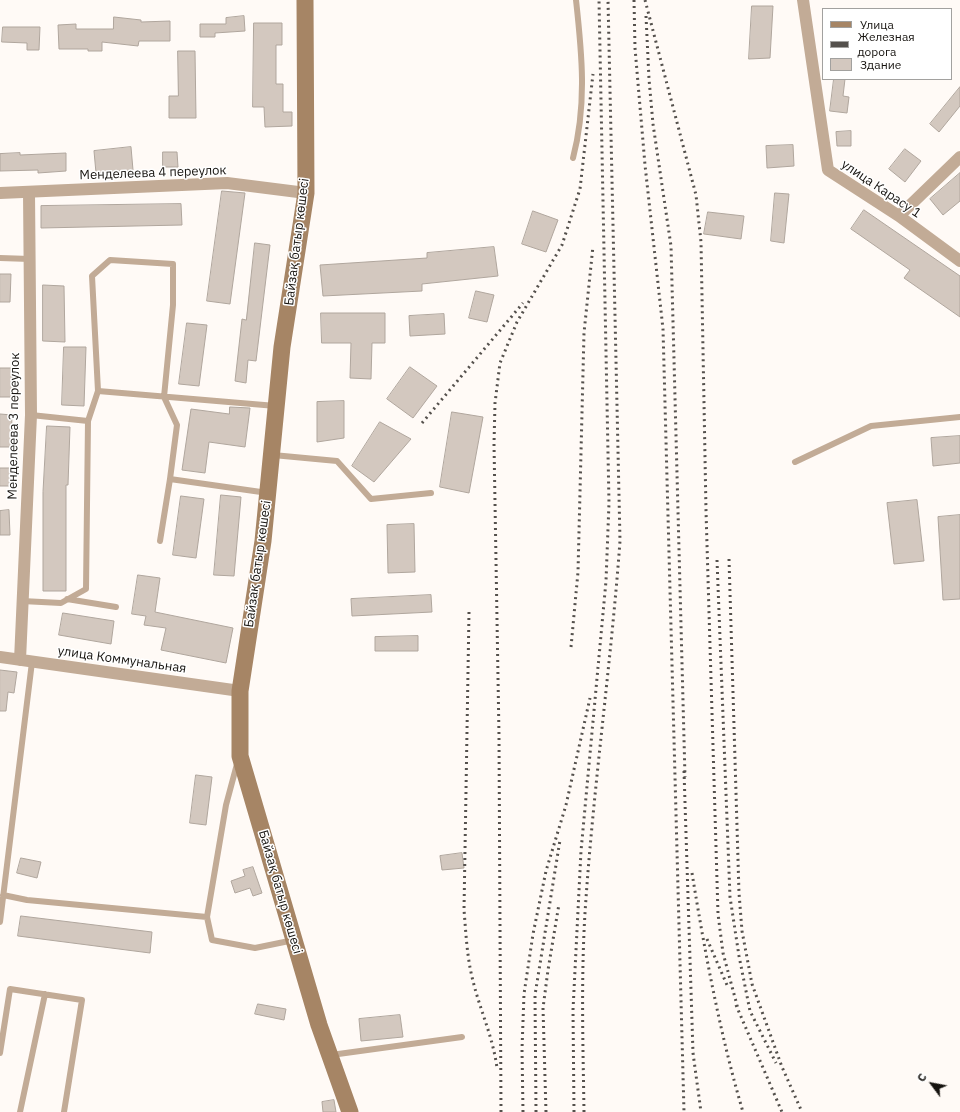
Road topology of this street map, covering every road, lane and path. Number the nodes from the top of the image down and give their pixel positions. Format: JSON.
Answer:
{"nodes":[{"id":1,"x":305,"y":0,"type":"edge"},
{"id":2,"x":576,"y":0,"type":"edge"},
{"id":3,"x":803,"y":0,"type":"edge"},
{"id":4,"x":960,"y":157,"type":"edge"},
{"id":5,"x":573,"y":158,"type":"dead end"},
{"id":6,"x":29,"y":192,"type":"junction"},
{"id":7,"x":0,"y":193,"type":"edge"},
{"id":8,"x":306,"y":193,"type":"junction"},
{"id":9,"x":899,"y":216,"type":"junction"},
{"id":10,"x":0,"y":258,"type":"edge"},
{"id":11,"x":30,"y":259,"type":"junction"},
{"id":12,"x":960,"y":261,"type":"edge"},
{"id":13,"x":98,"y":392,"type":"junction"},
{"id":14,"x":164,"y":397,"type":"junction"},
{"id":15,"x":276,"y":406,"type":"junction"},
{"id":16,"x":30,"y":415,"type":"junction"},
{"id":17,"x":960,"y":417,"type":"edge"},
{"id":18,"x":88,"y":421,"type":"junction"},
{"id":19,"x":271,"y":455,"type":"junction"},
{"id":20,"x":795,"y":462,"type":"dead end"},
{"id":21,"x":170,"y":479,"type":"junction"},
{"id":22,"x":268,"y":493,"type":"junction"},
{"id":23,"x":431,"y":493,"type":"dead end"},
{"id":24,"x":160,"y":541,"type":"dead end"},
{"id":25,"x":67,"y":599,"type":"junction"},
{"id":26,"x":22,"y":601,"type":"junction"},
{"id":27,"x":116,"y":607,"type":"dead end"},
{"id":28,"x":0,"y":657,"type":"edge"},
{"id":29,"x":20,"y":660,"type":"junction"},
{"id":30,"x":32,"y":662,"type":"junction"},
{"id":31,"x":240,"y":691,"type":"junction"},
{"id":32,"x":240,"y":756,"type":"junction"},
{"id":33,"x":3,"y":895,"type":"junction"},
{"id":34,"x":207,"y":917,"type":"junction"},
{"id":35,"x":0,"y":922,"type":"edge"},
{"id":36,"x":294,"y":940,"type":"junction"},
{"id":37,"x":44,"y":994,"type":"junction"},
{"id":38,"x":462,"y":1037,"type":"dead end"},
{"id":39,"x":0,"y":1053,"type":"edge"},
{"id":40,"x":330,"y":1055,"type":"junction"},
{"id":41,"x":20,"y":1112,"type":"edge"},
{"id":42,"x":64,"y":1112,"type":"edge"},
{"id":43,"x":350,"y":1112,"type":"edge"}],
"edges":[{"from":1,"to":8,"type":"main road","name":"Байзақ батыр көшесі"},
{"from":2,"to":5,"type":"lane"},
{"from":3,"to":9,"type":"street","name":"улица Карасу 1"},
{"from":4,"to":9,"type":"street"},
{"from":6,"to":7,"type":"street","name":"Менделеева 4 переулок"},
{"from":6,"to":8,"type":"street","name":"Менделеева 4 переулок"},
{"from":6,"to":11,"type":"street","name":"Менделеева 3 переулок"},
{"from":8,"to":15,"type":"main road","name":"Байзақ батыр көшесі"},
{"from":9,"to":12,"type":"street","name":"улица Карасу 1"},
{"from":10,"to":11,"type":"lane"},
{"from":11,"to":16,"type":"street","name":"Менделеева 3 переулок"},
{"from":13,"to":14,"type":"lane"},
{"from":13,"to":14,"type":"lane"},
{"from":13,"to":18,"type":"lane"},
{"from":14,"to":15,"type":"lane"},
{"from":14,"to":21,"type":"lane"},
{"from":15,"to":19,"type":"main road","name":"Байзақ батыр көшесі"},
{"from":16,"to":18,"type":"lane"},
{"from":16,"to":26,"type":"street","name":"Менделеева 3 переулок"},
{"from":17,"to":20,"type":"lane"},
{"from":18,"to":25,"type":"lane"},
{"from":19,"to":22,"type":"main road","name":"Байзақ батыр көшесі"},
{"from":19,"to":23,"type":"lane"},
{"from":21,"to":22,"type":"lane"},
{"from":21,"to":24,"type":"lane"},
{"from":22,"to":31,"type":"main road","name":"Байзақ батыр көшесі"},
{"from":25,"to":26,"type":"lane"},
{"from":25,"to":27,"type":"lane"},
{"from":26,"to":29,"type":"street","name":"Менделеева 3 переулок"},
{"from":28,"to":29,"type":"street","name":"улица Коммунальная"},
{"from":29,"to":30,"type":"street","name":"улица Коммунальная"},
{"from":30,"to":31,"type":"street","name":"улица Коммунальная"},
{"from":30,"to":33,"type":"lane"},
{"from":31,"to":32,"type":"main road","name":"Байзақ батыр көшесі"},
{"from":32,"to":34,"type":"lane"},
{"from":32,"to":36,"type":"main road","name":"Байзақ батыр көшесі"},
{"from":33,"to":34,"type":"lane"},
{"from":33,"to":35,"type":"lane"},
{"from":34,"to":36,"type":"lane"},
{"from":36,"to":40,"type":"main road","name":"Байзақ батыр көшесі"},
{"from":37,"to":39,"type":"lane"},
{"from":37,"to":41,"type":"lane"},
{"from":37,"to":42,"type":"lane"},
{"from":38,"to":40,"type":"lane"},
{"from":40,"to":43,"type":"main road","name":"Байзақ батыр көшесі"}]}
